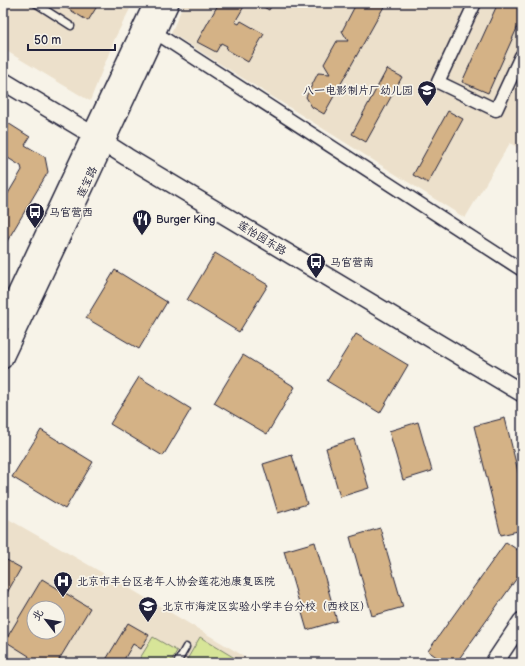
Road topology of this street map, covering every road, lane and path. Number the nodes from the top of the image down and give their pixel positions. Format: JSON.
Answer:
{"nodes":[{"id":1,"x":35,"y":3,"type":"edge"},
{"id":2,"x":153,"y":3,"type":"edge"},
{"id":3,"x":170,"y":3,"type":"edge"},
{"id":4,"x":475,"y":3,"type":"edge"},
{"id":5,"x":71,"y":26,"type":"dead end"},
{"id":6,"x":156,"y":33,"type":"junction"},
{"id":7,"x":521,"y":56,"type":"dead end"},
{"id":8,"x":3,"y":81,"type":"edge"},
{"id":9,"x":98,"y":138,"type":"junction"},
{"id":10,"x":522,"y":270,"type":"edge"},
{"id":11,"x":3,"y":322,"type":"edge"},
{"id":12,"x":3,"y":360,"type":"edge"},
{"id":13,"x":522,"y":393,"type":"edge"},
{"id":14,"x":522,"y":621,"type":"edge"},
{"id":15,"x":186,"y":647,"type":"dead end"},
{"id":16,"x":177,"y":663,"type":"edge"},
{"id":17,"x":494,"y":663,"type":"edge"}],
"edges":[{"from":1,"to":5,"type":"lane"},
{"from":2,"to":9,"type":"main road","name":"莲宝路"},
{"from":3,"to":6,"type":"main road","name":"莲宝路"},
{"from":4,"to":7,"type":"street"},
{"from":6,"to":9,"type":"main road","name":"莲宝路"},
{"from":6,"to":10,"type":"street"},
{"from":8,"to":9,"type":"main road","name":"莲怡园东路"},
{"from":9,"to":11,"type":"main road","name":"莲宝路"},
{"from":9,"to":12,"type":"main road","name":"莲宝路"},
{"from":9,"to":13,"type":"main road","name":"莲怡园东路"},
{"from":14,"to":17,"type":"main road"},
{"from":15,"to":16,"type":"lane"}]}
